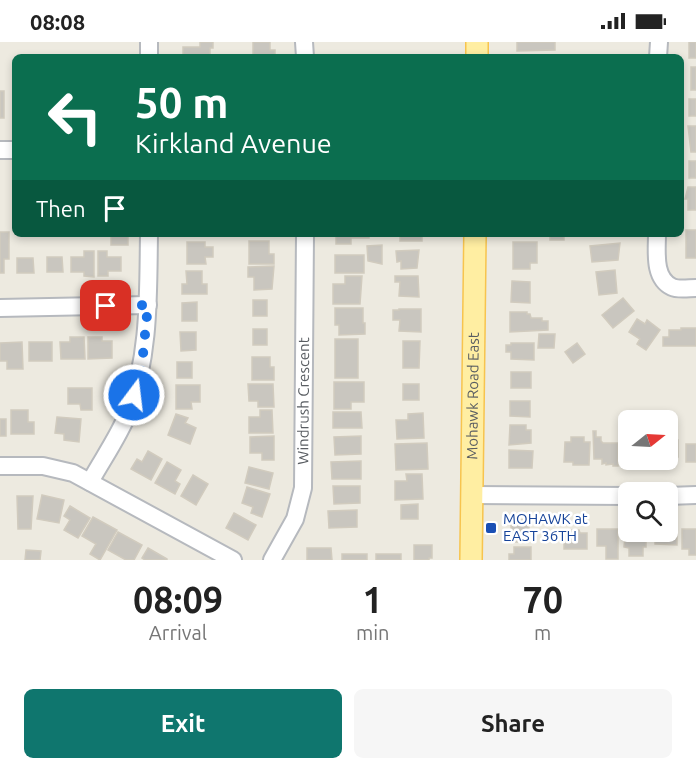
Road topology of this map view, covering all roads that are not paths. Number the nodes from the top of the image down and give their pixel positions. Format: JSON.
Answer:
{"nodes":[{"id":1,"x":149,"y":237,"type":"edge"},
{"id":2,"x":304,"y":237,"type":"edge"},
{"id":3,"x":476,"y":237,"type":"edge"},
{"id":4,"x":657,"y":237,"type":"edge"},
{"id":5,"x":696,"y":288,"type":"edge"},
{"id":6,"x":148,"y":305,"type":"junction"},
{"id":7,"x":0,"y":308,"type":"edge"},
{"id":8,"x":0,"y":466,"type":"edge"},
{"id":9,"x":90,"y":482,"type":"junction"},
{"id":10,"x":472,"y":495,"type":"junction"},
{"id":11,"x":696,"y":495,"type":"edge"},
{"id":12,"x":618,"y":496,"type":"edge"},
{"id":13,"x":678,"y":496,"type":"edge"},
{"id":14,"x":233,"y":560,"type":"edge"},
{"id":15,"x":272,"y":560,"type":"edge"},
{"id":16,"x":471,"y":560,"type":"edge"}],
"edges":[{"from":1,"to":6,"type":"street"},
{"from":2,"to":15,"type":"street","name":"Windrush Crescent"},
{"from":3,"to":10,"type":"main road","name":"Mohawk Road East"},
{"from":4,"to":5,"type":"street"},
{"from":6,"to":7,"type":"street"},
{"from":6,"to":9,"type":"street"},
{"from":8,"to":9,"type":"street"},
{"from":9,"to":14,"type":"street"},
{"from":10,"to":12,"type":"street"},
{"from":10,"to":16,"type":"main road","name":"Mohawk Road East"},
{"from":11,"to":13,"type":"street"}]}
